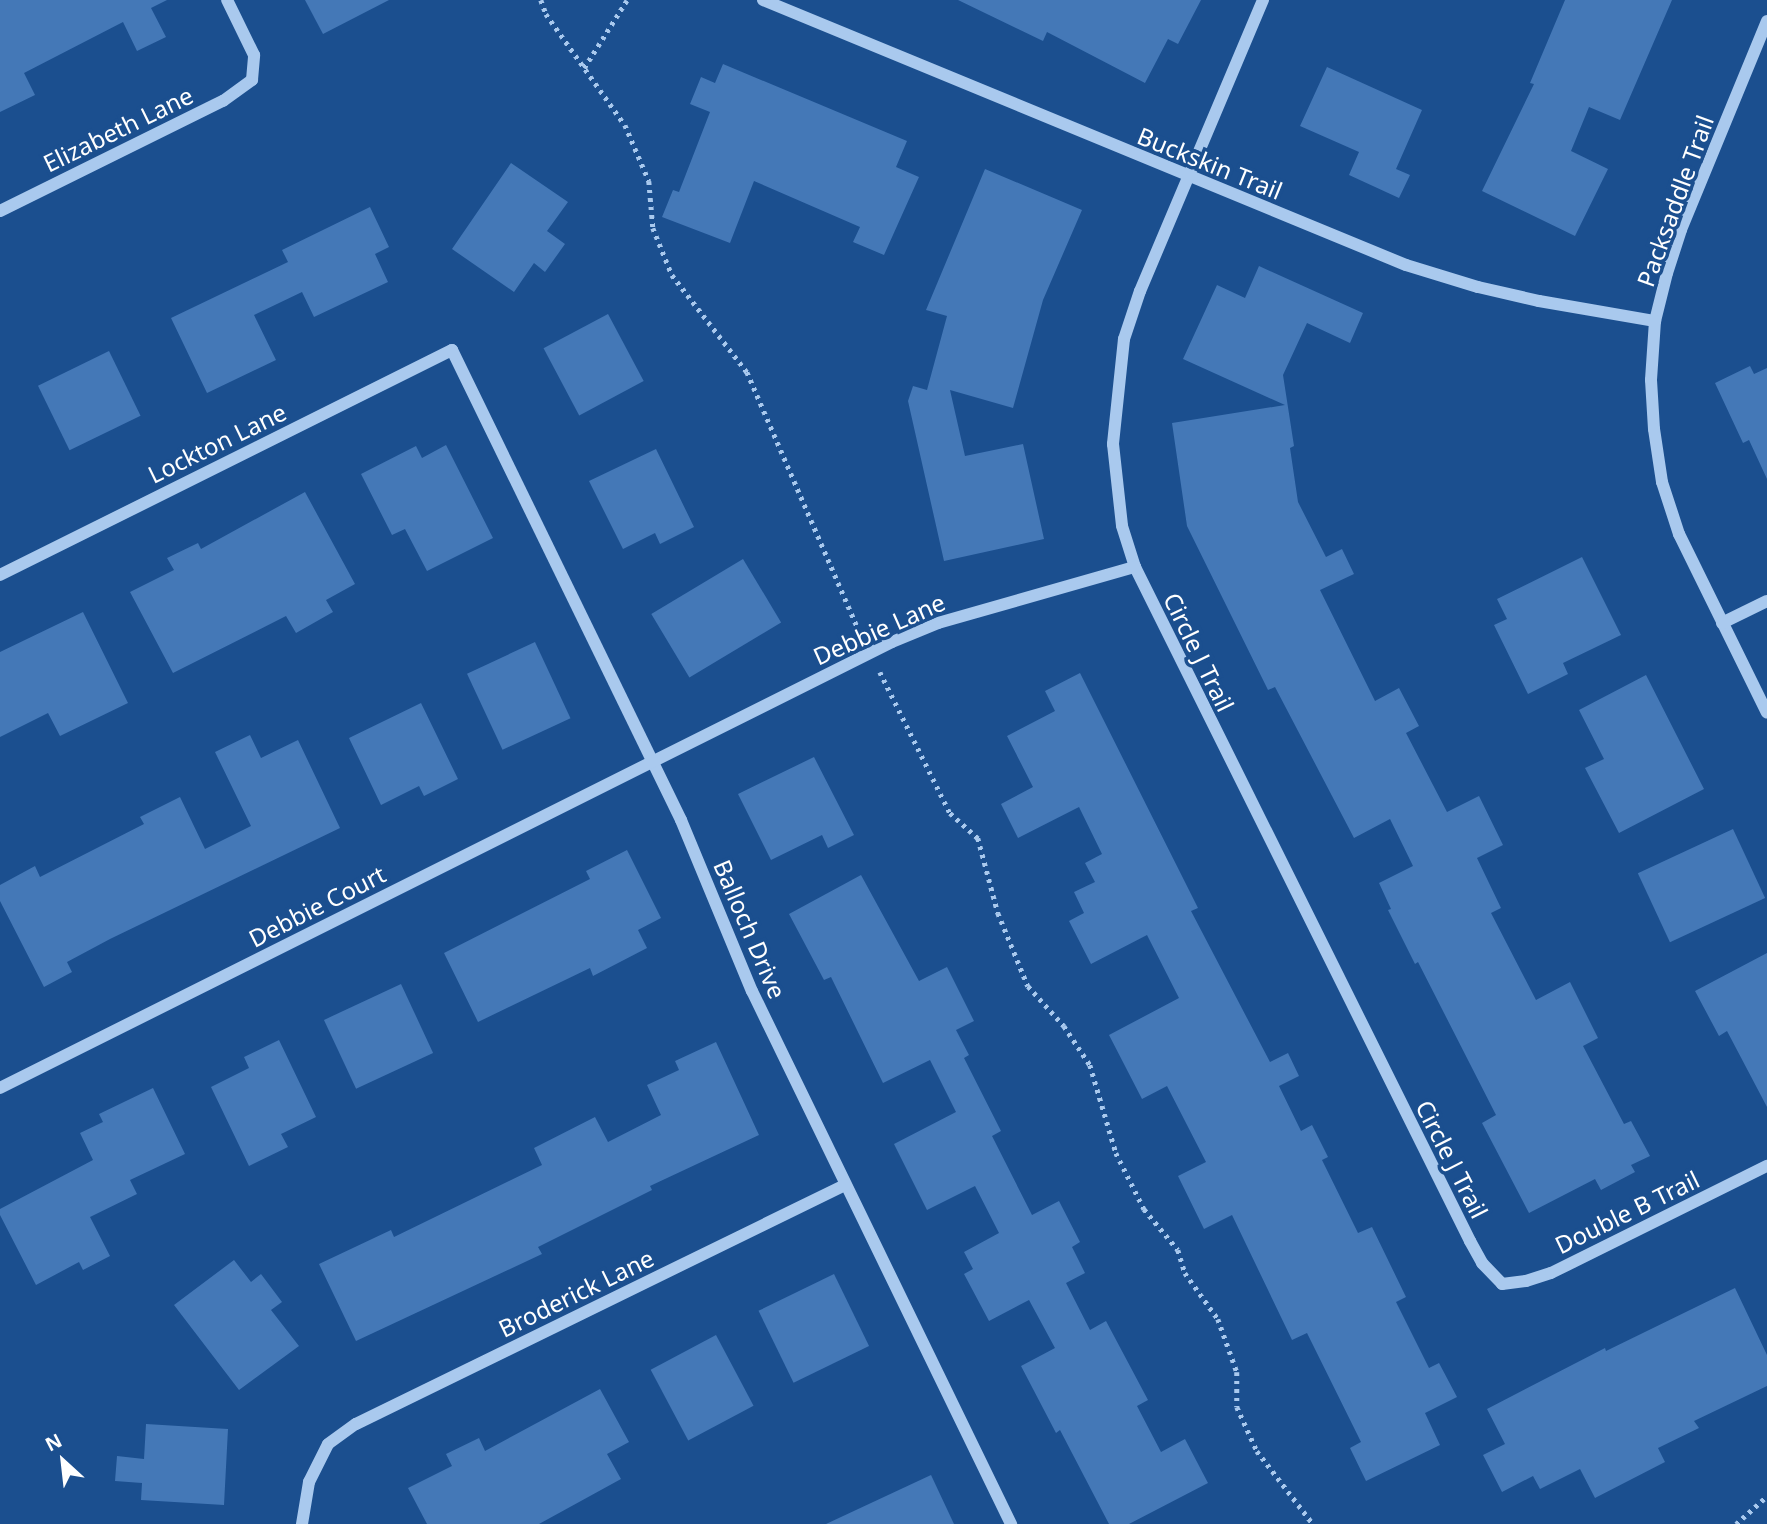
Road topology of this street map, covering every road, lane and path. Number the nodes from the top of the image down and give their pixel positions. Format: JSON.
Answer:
{"nodes":[{"id":1,"x":227,"y":0,"type":"edge"},
{"id":2,"x":541,"y":0,"type":"edge"},
{"id":3,"x":627,"y":0,"type":"edge"},
{"id":4,"x":763,"y":0,"type":"edge"},
{"id":5,"x":1263,"y":0,"type":"edge"},
{"id":6,"x":1767,"y":22,"type":"edge"},
{"id":7,"x":584,"y":68,"type":"junction"},
{"id":8,"x":1189,"y":178,"type":"junction"},
{"id":9,"x":0,"y":211,"type":"edge"},
{"id":10,"x":1655,"y":321,"type":"junction"},
{"id":11,"x":452,"y":350,"type":"joint"},
{"id":12,"x":1135,"y":567,"type":"junction"},
{"id":13,"x":0,"y":575,"type":"edge"},
{"id":14,"x":1767,"y":601,"type":"edge"},
{"id":15,"x":1722,"y":623,"type":"junction"},
{"id":16,"x":870,"y":653,"type":"junction"},
{"id":17,"x":1767,"y":713,"type":"edge"},
{"id":18,"x":653,"y":762,"type":"junction"},
{"id":19,"x":0,"y":1088,"type":"edge"},
{"id":20,"x":1767,"y":1166,"type":"edge"},
{"id":21,"x":845,"y":1185,"type":"junction"},
{"id":22,"x":1502,"y":1284,"type":"joint"},
{"id":23,"x":1767,"y":1496,"type":"edge"},
{"id":24,"x":302,"y":1524,"type":"edge"},
{"id":25,"x":1010,"y":1524,"type":"edge"},
{"id":26,"x":1313,"y":1524,"type":"edge"},
{"id":27,"x":1736,"y":1524,"type":"edge"}],
"edges":[{"from":1,"to":9,"type":"street","name":"Elizabeth Lane"},
{"from":2,"to":7,"type":"path"},
{"from":3,"to":7,"type":"path"},
{"from":4,"to":8,"type":"street","name":"Buckskin Trail"},
{"from":5,"to":8,"type":"street","name":"Circle J Trail"},
{"from":6,"to":10,"type":"street","name":"Packsaddle Trail"},
{"from":7,"to":16,"type":"path"},
{"from":8,"to":10,"type":"street","name":"Buckskin Trail"},
{"from":8,"to":12,"type":"street","name":"Circle J Trail"},
{"from":10,"to":15,"type":"street","name":"Packsaddle Trail"},
{"from":11,"to":13,"type":"street","name":"Lockton Lane"},
{"from":11,"to":18,"type":"street","name":"Balloch Drive"},
{"from":12,"to":16,"type":"street","name":"Debbie Lane"},
{"from":12,"to":22,"type":"street","name":"Circle J Trail"},
{"from":14,"to":15,"type":"street"},
{"from":15,"to":17,"type":"street","name":"Packsaddle Trail"},
{"from":16,"to":18,"type":"street","name":"Debbie Lane"},
{"from":16,"to":26,"type":"path"},
{"from":18,"to":19,"type":"street","name":"Debbie Court"},
{"from":18,"to":21,"type":"street","name":"Balloch Drive"},
{"from":20,"to":22,"type":"street","name":"Double B Trail"},
{"from":21,"to":24,"type":"street","name":"Broderick Lane"},
{"from":21,"to":25,"type":"street","name":"Balloch Drive"},
{"from":23,"to":27,"type":"path"}]}
